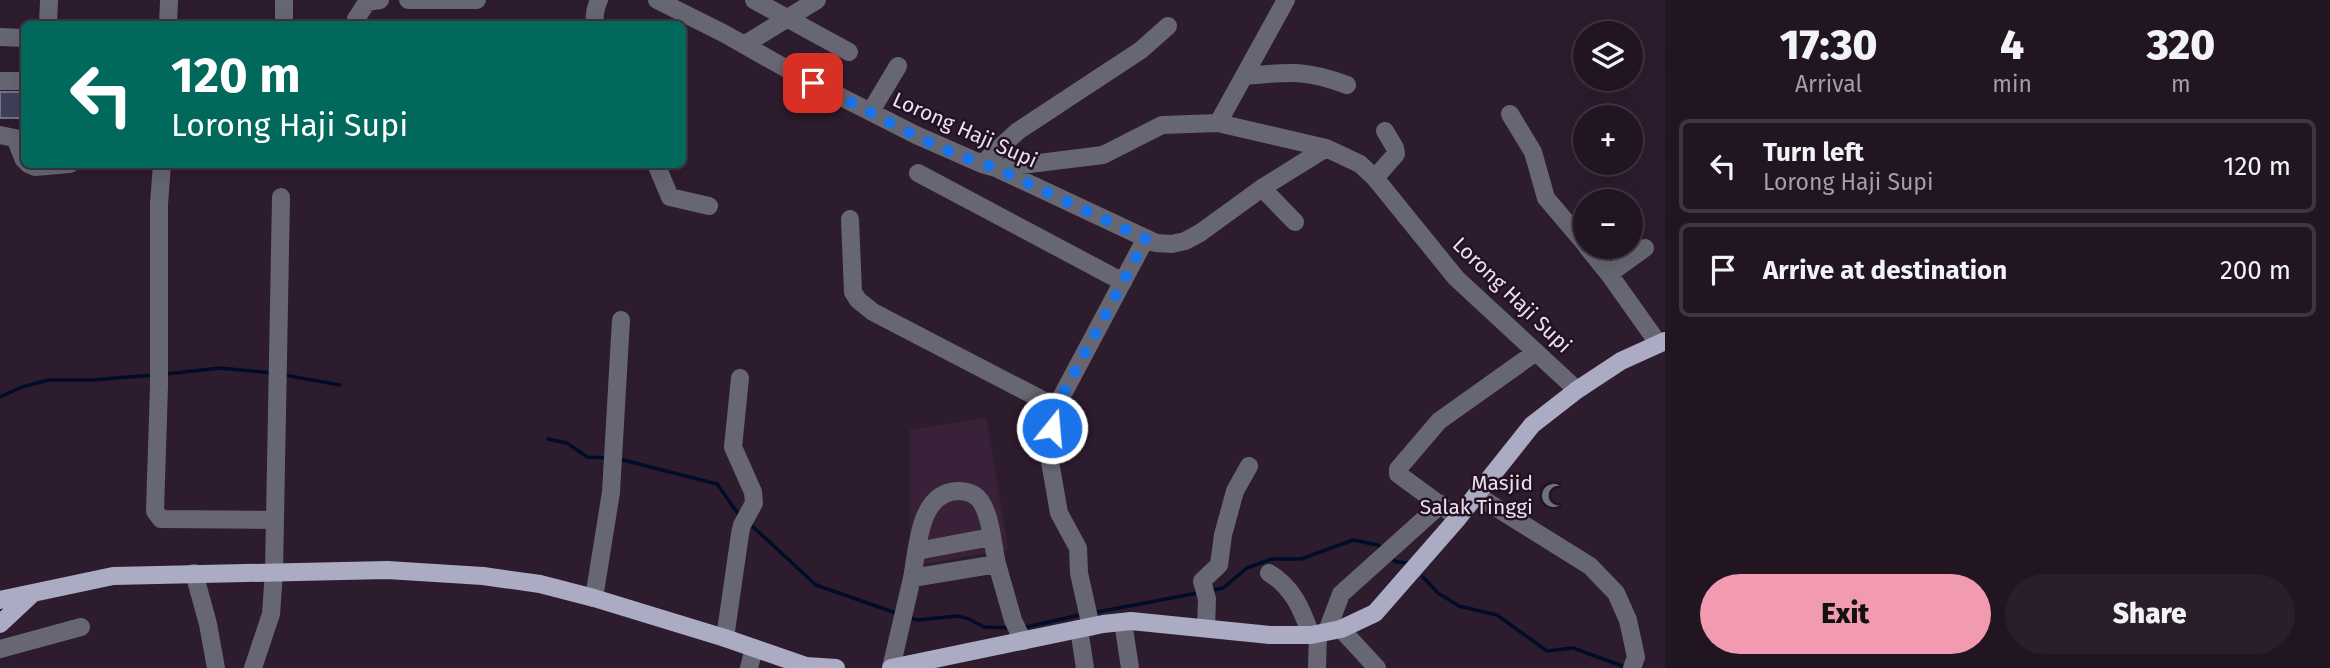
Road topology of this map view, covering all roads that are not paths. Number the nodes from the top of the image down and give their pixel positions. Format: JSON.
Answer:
{"nodes":[{"id":1,"x":49,"y":0,"type":"edge"},
{"id":2,"x":169,"y":0,"type":"edge"},
{"id":3,"x":284,"y":0,"type":"edge"},
{"id":4,"x":380,"y":0,"type":"edge"},
{"id":5,"x":408,"y":0,"type":"edge"},
{"id":6,"x":477,"y":0,"type":"edge"},
{"id":7,"x":599,"y":0,"type":"edge"},
{"id":8,"x":657,"y":0,"type":"edge"},
{"id":9,"x":754,"y":0,"type":"edge"},
{"id":10,"x":817,"y":0,"type":"edge"},
{"id":11,"x":1286,"y":0,"type":"edge"},
{"id":12,"x":787,"y":18,"type":"junction"},
{"id":13,"x":48,"y":21,"type":"edge"},
{"id":14,"x":168,"y":21,"type":"edge"},
{"id":15,"x":284,"y":21,"type":"edge"},
{"id":16,"x":356,"y":21,"type":"edge"},
{"id":17,"x":596,"y":21,"type":"edge"},
{"id":18,"x":1168,"y":26,"type":"dead end"},
{"id":19,"x":0,"y":37,"type":"edge"},
{"id":20,"x":21,"y":38,"type":"edge"},
{"id":21,"x":744,"y":45,"type":"junction"},
{"id":22,"x":849,"y":52,"type":"dead end"},
{"id":23,"x":898,"y":66,"type":"dead end"},
{"id":24,"x":1244,"y":76,"type":"junction"},
{"id":25,"x":0,"y":80,"type":"edge"},
{"id":26,"x":21,"y":80,"type":"edge"},
{"id":27,"x":1347,"y":85,"type":"dead end"},
{"id":28,"x":871,"y":111,"type":"junction"},
{"id":29,"x":1510,"y":114,"type":"dead end"},
{"id":30,"x":1218,"y":123,"type":"junction"},
{"id":31,"x":1385,"y":131,"type":"dead end"},
{"id":32,"x":0,"y":135,"type":"edge"},
{"id":33,"x":1326,"y":148,"type":"junction"},
{"id":34,"x":21,"y":153,"type":"edge"},
{"id":35,"x":989,"y":166,"type":"junction"},
{"id":36,"x":162,"y":168,"type":"edge"},
{"id":37,"x":658,"y":168,"type":"edge"},
{"id":38,"x":918,"y":173,"type":"dead end"},
{"id":39,"x":1375,"y":178,"type":"junction"},
{"id":40,"x":1262,"y":188,"type":"junction"},
{"id":41,"x":281,"y":197,"type":"dead end"},
{"id":42,"x":709,"y":206,"type":"dead end"},
{"id":43,"x":850,"y":219,"type":"dead end"},
{"id":44,"x":1295,"y":222,"type":"dead end"},
{"id":45,"x":1573,"y":230,"type":"edge"},
{"id":46,"x":1146,"y":239,"type":"junction"},
{"id":47,"x":1645,"y":248,"type":"dead end"},
{"id":48,"x":1597,"y":259,"type":"edge"},
{"id":49,"x":1609,"y":274,"type":"junction"},
{"id":50,"x":1123,"y":282,"type":"junction"},
{"id":51,"x":621,"y":320,"type":"dead end"},
{"id":52,"x":1661,"y":342,"type":"edge"},
{"id":53,"x":1536,"y":352,"type":"junction"},
{"id":54,"x":740,"y":378,"type":"dead end"},
{"id":55,"x":1577,"y":390,"type":"junction"},
{"id":56,"x":1056,"y":407,"type":"junction"},
{"id":57,"x":1249,"y":466,"type":"dead end"},
{"id":58,"x":1476,"y":495,"type":"junction"},
{"id":59,"x":1441,"y":504,"type":"junction"},
{"id":60,"x":1458,"y":518,"type":"junction"},
{"id":61,"x":275,"y":520,"type":"junction"},
{"id":62,"x":991,"y":537,"type":"junction"},
{"id":63,"x":917,"y":551,"type":"junction"},
{"id":64,"x":997,"y":564,"type":"junction"},
{"id":65,"x":274,"y":572,"type":"junction"},
{"id":66,"x":194,"y":573,"type":"junction"},
{"id":67,"x":1269,"y":573,"type":"dead end"},
{"id":68,"x":912,"y":578,"type":"junction"},
{"id":69,"x":30,"y":595,"type":"junction"},
{"id":70,"x":594,"y":598,"type":"junction"},
{"id":71,"x":0,"y":600,"type":"edge"},
{"id":72,"x":1123,"y":622,"type":"junction"},
{"id":73,"x":0,"y":624,"type":"edge"},
{"id":74,"x":81,"y":627,"type":"dead end"},
{"id":75,"x":1085,"y":628,"type":"junction"},
{"id":76,"x":1206,"y":628,"type":"junction"},
{"id":77,"x":1019,"y":632,"type":"junction"},
{"id":78,"x":1324,"y":632,"type":"junction"},
{"id":79,"x":725,"y":638,"type":"junction"},
{"id":80,"x":754,"y":648,"type":"junction"},
{"id":81,"x":0,"y":649,"type":"edge"},
{"id":82,"x":1634,"y":662,"type":"edge"},
{"id":83,"x":806,"y":667,"type":"edge"},
{"id":84,"x":216,"y":668,"type":"edge"},
{"id":85,"x":253,"y":668,"type":"edge"},
{"id":86,"x":749,"y":668,"type":"edge"},
{"id":87,"x":836,"y":668,"type":"edge"},
{"id":88,"x":891,"y":668,"type":"edge"},
{"id":89,"x":1085,"y":668,"type":"edge"},
{"id":90,"x":1130,"y":668,"type":"edge"},
{"id":91,"x":1317,"y":668,"type":"edge"},
{"id":92,"x":1377,"y":668,"type":"edge"}],
"edges":[{"from":1,"to":13,"type":"street"},
{"from":2,"to":14,"type":"street"},
{"from":3,"to":15,"type":"street"},
{"from":4,"to":16,"type":"street"},
{"from":5,"to":6,"type":"street"},
{"from":7,"to":17,"type":"street"},
{"from":8,"to":21,"type":"street","name":"Lorong Haji Supi"},
{"from":9,"to":12,"type":"street"},
{"from":10,"to":12,"type":"street"},
{"from":11,"to":24,"type":"street"},
{"from":12,"to":21,"type":"street"},
{"from":12,"to":22,"type":"street"},
{"from":18,"to":35,"type":"street"},
{"from":19,"to":20,"type":"street"},
{"from":21,"to":28,"type":"street","name":"Lorong Haji Supi"},
{"from":23,"to":28,"type":"street"},
{"from":24,"to":27,"type":"street"},
{"from":24,"to":30,"type":"street"},
{"from":25,"to":26,"type":"street"},
{"from":28,"to":35,"type":"street","name":"Lorong Haji Supi"},
{"from":29,"to":45,"type":"street"},
{"from":30,"to":33,"type":"street","name":"Lorong Haji Supi"},
{"from":30,"to":35,"type":"street","name":"Lorong Haji Supi"},
{"from":31,"to":39,"type":"street"},
{"from":32,"to":34,"type":"street"},
{"from":33,"to":39,"type":"street","name":"Lorong Haji Supi"},
{"from":33,"to":40,"type":"street","name":"Lorong Haji Supi"},
{"from":35,"to":46,"type":"street","name":"Lorong Haji Supi"},
{"from":36,"to":61,"type":"street"},
{"from":37,"to":42,"type":"street"},
{"from":38,"to":50,"type":"street"},
{"from":39,"to":53,"type":"street","name":"Lorong Haji Supi"},
{"from":40,"to":44,"type":"street"},
{"from":40,"to":46,"type":"street","name":"Lorong Haji Supi"},
{"from":41,"to":61,"type":"street"},
{"from":43,"to":56,"type":"street"},
{"from":46,"to":50,"type":"street"},
{"from":47,"to":49,"type":"street"},
{"from":48,"to":49,"type":"street"},
{"from":49,"to":52,"type":"street"},
{"from":50,"to":56,"type":"street"},
{"from":51,"to":70,"type":"street"},
{"from":52,"to":55,"type":"main road"},
{"from":53,"to":55,"type":"street","name":"Lorong Haji Supi"},
{"from":53,"to":59,"type":"street"},
{"from":54,"to":79,"type":"street"},
{"from":55,"to":58,"type":"main road"},
{"from":56,"to":75,"type":"street"},
{"from":57,"to":76,"type":"street"},
{"from":58,"to":60,"type":"main road"},
{"from":58,"to":82,"type":"street"},
{"from":59,"to":60,"type":"street"},
{"from":59,"to":78,"type":"street"},
{"from":60,"to":78,"type":"main road"},
{"from":61,"to":65,"type":"street"},
{"from":62,"to":63,"type":"street"},
{"from":62,"to":63,"type":"street"},
{"from":62,"to":64,"type":"street"},
{"from":63,"to":68,"type":"street"},
{"from":64,"to":68,"type":"street"},
{"from":64,"to":77,"type":"street"},
{"from":65,"to":66,"type":"main road"},
{"from":65,"to":70,"type":"main road"},
{"from":65,"to":85,"type":"street"},
{"from":66,"to":69,"type":"main road"},
{"from":66,"to":84,"type":"street"},
{"from":67,"to":78,"type":"street"},
{"from":68,"to":88,"type":"street"},
{"from":69,"to":71,"type":"main road"},
{"from":69,"to":73,"type":"main road"},
{"from":70,"to":79,"type":"main road"},
{"from":72,"to":75,"type":"main road"},
{"from":72,"to":76,"type":"main road"},
{"from":72,"to":90,"type":"street"},
{"from":74,"to":81,"type":"street"},
{"from":75,"to":77,"type":"main road"},
{"from":75,"to":89,"type":"street"},
{"from":76,"to":78,"type":"main road"},
{"from":77,"to":88,"type":"main road"},
{"from":78,"to":91,"type":"street"},
{"from":78,"to":92,"type":"street"},
{"from":79,"to":80,"type":"main road"},
{"from":80,"to":83,"type":"main road"},
{"from":80,"to":86,"type":"street"},
{"from":83,"to":87,"type":"main road"}]}
